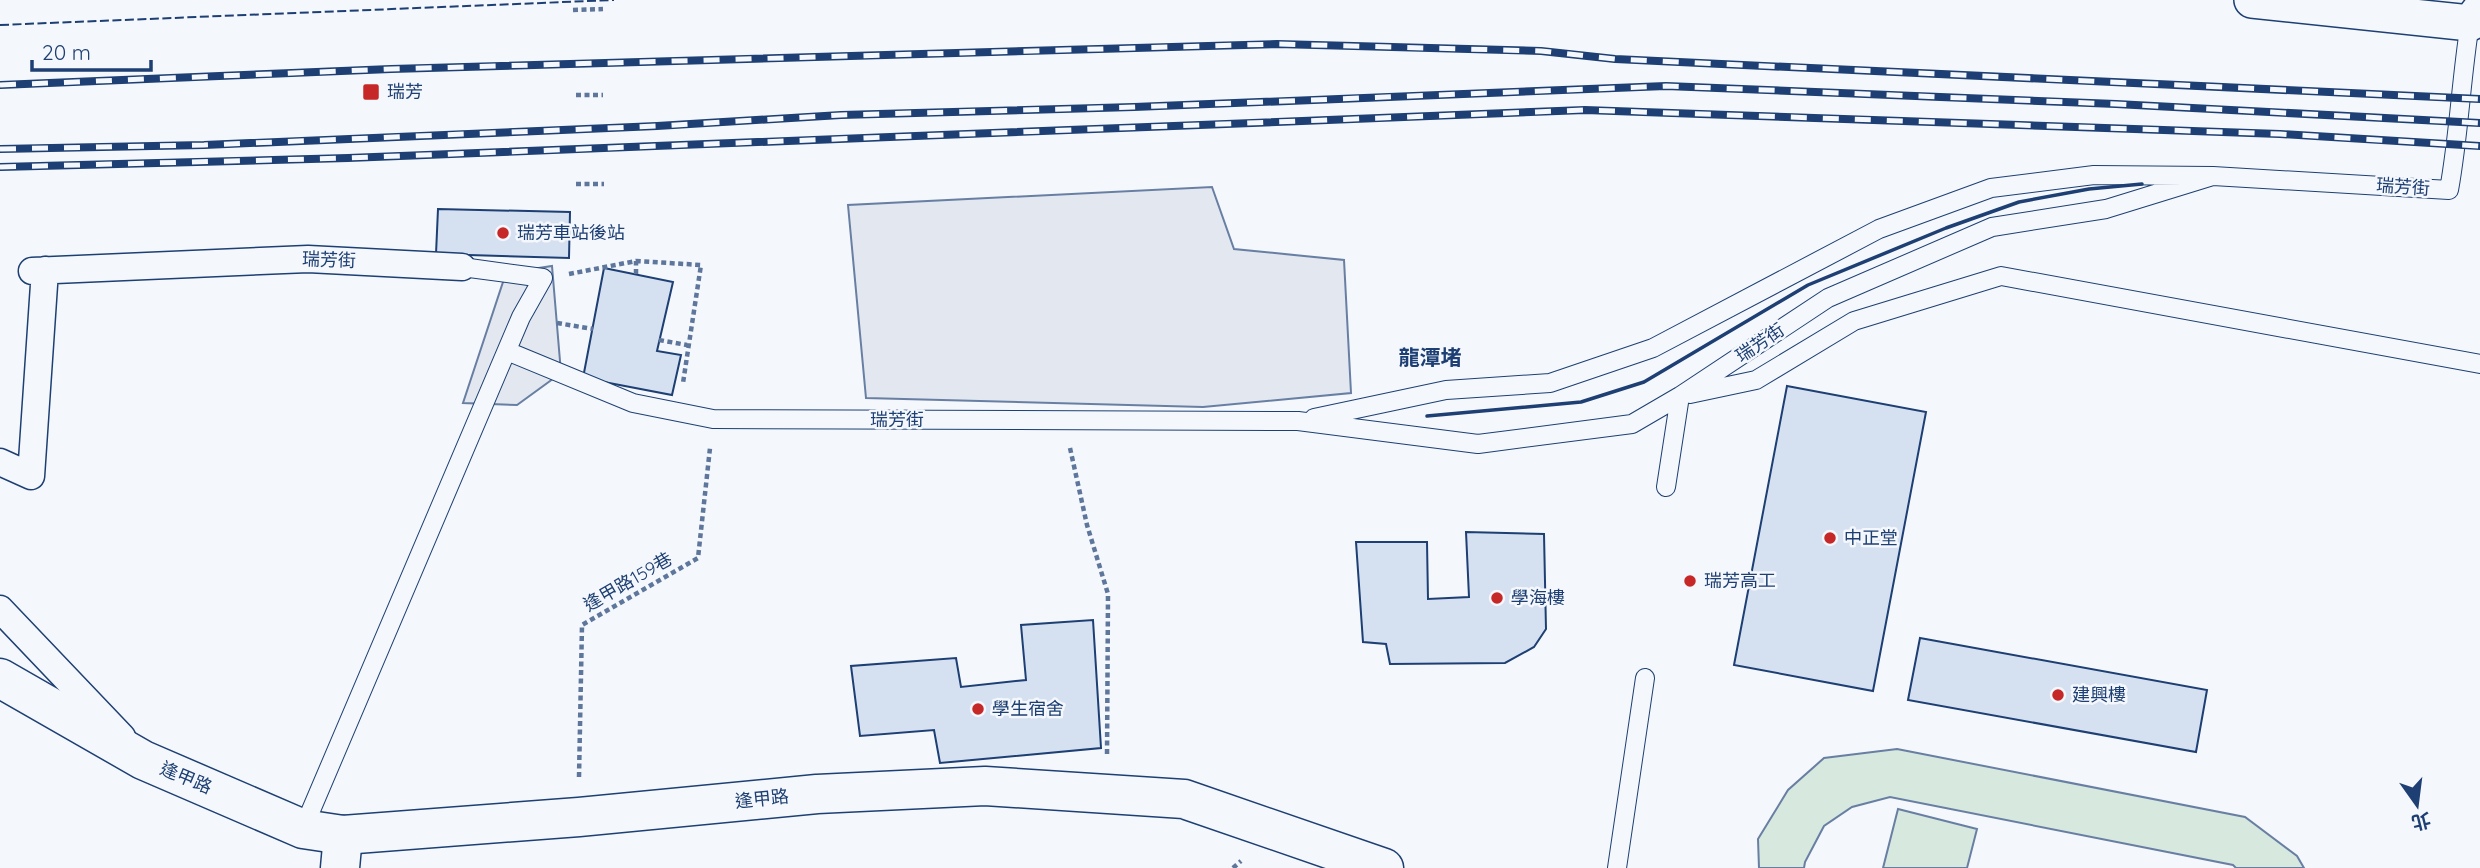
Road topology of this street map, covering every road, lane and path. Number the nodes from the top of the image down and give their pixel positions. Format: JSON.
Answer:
{"nodes":[{"id":1,"x":2252,"y":0,"type":"edge"},
{"id":2,"x":603,"y":9,"type":"dead end"},
{"id":3,"x":573,"y":10,"type":"dead end"},
{"id":4,"x":2475,"y":16,"type":"edge"},
{"id":5,"x":603,"y":94,"type":"dead end"},
{"id":6,"x":576,"y":95,"type":"dead end"},
{"id":7,"x":2213,"y":176,"type":"junction"},
{"id":8,"x":576,"y":184,"type":"dead end"},
{"id":9,"x":604,"y":184,"type":"dead end"},
{"id":10,"x":636,"y":261,"type":"junction"},
{"id":11,"x":462,"y":267,"type":"joint"},
{"id":12,"x":636,"y":274,"type":"dead end"},
{"id":13,"x":543,"y":278,"type":"junction"},
{"id":14,"x":557,"y":323,"type":"dead end"},
{"id":15,"x":593,"y":329,"type":"dead end"},
{"id":16,"x":659,"y":340,"type":"dead end"},
{"id":17,"x":687,"y":345,"type":"junction"},
{"id":18,"x":507,"y":351,"type":"junction"},
{"id":19,"x":2480,"y":364,"type":"edge"},
{"id":20,"x":1680,"y":396,"type":"junction"},
{"id":21,"x":680,"y":412,"type":"junction"},
{"id":22,"x":713,"y":419,"type":"junction"},
{"id":23,"x":1064,"y":420,"type":"junction"},
{"id":24,"x":1298,"y":421,"type":"junction"},
{"id":25,"x":0,"y":462,"type":"edge"},
{"id":26,"x":1666,"y":488,"type":"dead end"},
{"id":27,"x":0,"y":609,"type":"edge"},
{"id":28,"x":0,"y":677,"type":"edge"},
{"id":29,"x":1645,"y":678,"type":"dead end"},
{"id":30,"x":144,"y":760,"type":"junction"},
{"id":31,"x":1107,"y":794,"type":"junction"},
{"id":32,"x":579,"y":817,"type":"junction"},
{"id":33,"x":303,"y":829,"type":"junction"},
{"id":34,"x":342,"y":851,"type":"edge"},
{"id":35,"x":1384,"y":868,"type":"edge"},
{"id":36,"x":1617,"y":868,"type":"edge"}],
"edges":[{"from":1,"to":4,"type":"street"},
{"from":2,"to":3,"type":"path"},
{"from":4,"to":7,"type":"lane","name":"瑞芳街"},
{"from":5,"to":6,"type":"path"},
{"from":7,"to":20,"type":"lane","name":"瑞芳街"},
{"from":7,"to":24,"type":"lane","name":"瑞芳街"},
{"from":8,"to":9,"type":"path"},
{"from":10,"to":12,"type":"path"},
{"from":10,"to":13,"type":"path"},
{"from":10,"to":17,"type":"path"},
{"from":11,"to":13,"type":"lane","name":"瑞芳街"},
{"from":11,"to":25,"type":"street","name":"瑞芳街"},
{"from":13,"to":18,"type":"lane"},
{"from":14,"to":15,"type":"path"},
{"from":16,"to":17,"type":"path"},
{"from":17,"to":21,"type":"path"},
{"from":18,"to":21,"type":"lane","name":"瑞芳街"},
{"from":18,"to":33,"type":"lane"},
{"from":19,"to":20,"type":"lane"},
{"from":20,"to":24,"type":"lane","name":"瑞芳街"},
{"from":20,"to":26,"type":"lane"},
{"from":21,"to":22,"type":"lane","name":"瑞芳街"},
{"from":22,"to":23,"type":"lane","name":"瑞芳街"},
{"from":22,"to":32,"type":"path","name":"逢甲路159巷"},
{"from":23,"to":24,"type":"lane","name":"瑞芳街"},
{"from":23,"to":31,"type":"path"},
{"from":27,"to":30,"type":"street","name":"逢甲路"},
{"from":28,"to":30,"type":"main road","name":"逢甲路"},
{"from":29,"to":36,"type":"lane"},
{"from":30,"to":33,"type":"main road","name":"逢甲路"},
{"from":31,"to":32,"type":"main road","name":"逢甲路"},
{"from":31,"to":35,"type":"main road","name":"逢甲路"},
{"from":32,"to":34,"type":"main road","name":"逢甲路"},
{"from":33,"to":34,"type":"main road","name":"逢甲路"}]}
